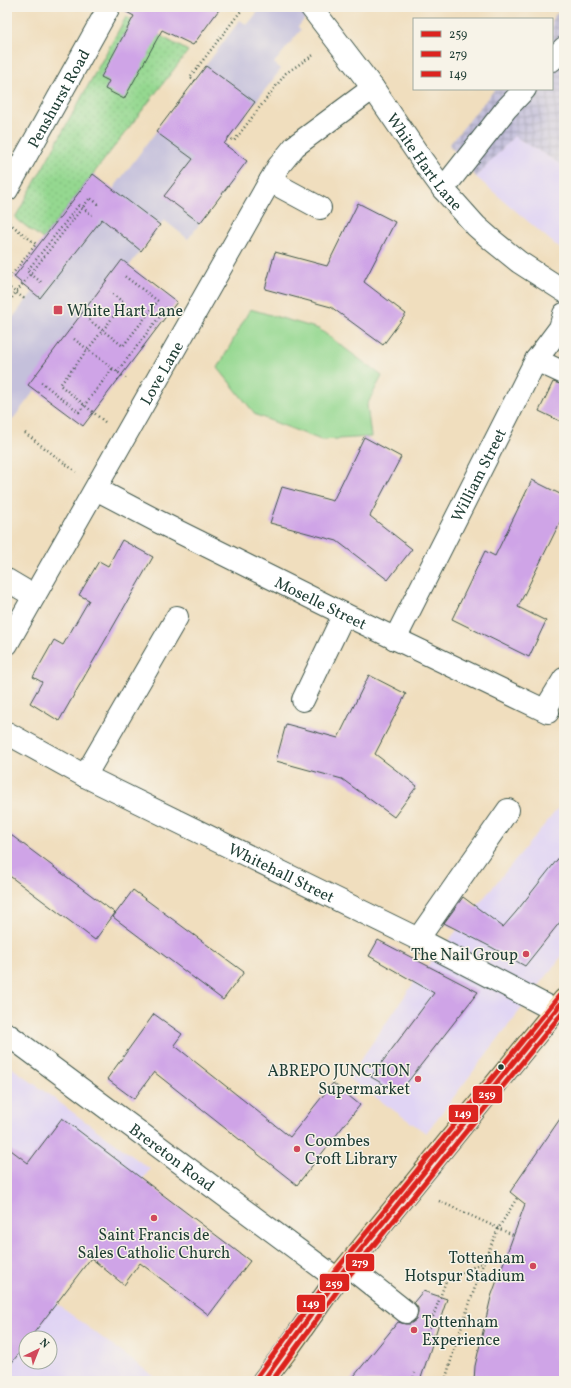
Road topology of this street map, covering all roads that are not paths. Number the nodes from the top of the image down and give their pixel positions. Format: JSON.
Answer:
{"nodes":[{"id":1,"x":109,"y":7,"type":"edge"},
{"id":2,"x":311,"y":7,"type":"edge"},
{"id":3,"x":564,"y":48,"type":"edge"},
{"id":4,"x":553,"y":59,"type":"edge"},
{"id":5,"x":373,"y":88,"type":"junction"},
{"id":6,"x":524,"y":90,"type":"edge"},
{"id":7,"x":270,"y":182,"type":"junction"},
{"id":8,"x":443,"y":189,"type":"junction"},
{"id":9,"x":7,"y":190,"type":"edge"},
{"id":10,"x":320,"y":208,"type":"dead end"},
{"id":11,"x":564,"y":291,"type":"edge"},
{"id":12,"x":564,"y":314,"type":"edge"},
{"id":13,"x":536,"y":360,"type":"junction"},
{"id":14,"x":564,"y":373,"type":"edge"},
{"id":15,"x":96,"y":488,"type":"junction"},
{"id":16,"x":7,"y":580,"type":"edge"},
{"id":17,"x":34,"y":596,"type":"junction"},
{"id":18,"x":344,"y":614,"type":"junction"},
{"id":19,"x":177,"y":616,"type":"dead end"},
{"id":20,"x":396,"y":639,"type":"junction"},
{"id":21,"x":7,"y":644,"type":"edge"},
{"id":22,"x":564,"y":679,"type":"edge"},
{"id":23,"x":303,"y":700,"type":"dead end"},
{"id":24,"x":7,"y":733,"type":"edge"},
{"id":25,"x":85,"y":776,"type":"junction"},
{"id":26,"x":508,"y":810,"type":"dead end"},
{"id":27,"x":418,"y":939,"type":"junction"},
{"id":28,"x":560,"y":1006,"type":"edge"},
{"id":29,"x":7,"y":1034,"type":"edge"},
{"id":30,"x":343,"y":1273,"type":"junction"},
{"id":31,"x":406,"y":1312,"type":"dead end"},
{"id":32,"x":263,"y":1381,"type":"edge"}],
"edges":[{"from":1,"to":9,"type":"street","name":"Penshurst Road"},
{"from":2,"to":5,"type":"street","name":"White Hart Lane"},
{"from":3,"to":4,"type":"street"},
{"from":5,"to":7,"type":"street","name":"Love Lane"},
{"from":5,"to":8,"type":"street","name":"White Hart Lane"},
{"from":6,"to":8,"type":"street"},
{"from":7,"to":10,"type":"street"},
{"from":7,"to":15,"type":"street","name":"Love Lane"},
{"from":8,"to":11,"type":"street","name":"White Hart Lane"},
{"from":12,"to":13,"type":"street","name":"William Street"},
{"from":13,"to":14,"type":"street"},
{"from":13,"to":20,"type":"street","name":"William Street"},
{"from":15,"to":17,"type":"street","name":"Love Lane"},
{"from":15,"to":18,"type":"street","name":"Moselle Street"},
{"from":16,"to":17,"type":"street"},
{"from":17,"to":21,"type":"street","name":"Love Lane"},
{"from":18,"to":20,"type":"street","name":"Moselle Street"},
{"from":18,"to":23,"type":"street"},
{"from":19,"to":25,"type":"street"},
{"from":20,"to":22,"type":"street","name":"Moselle Street"},
{"from":24,"to":25,"type":"street","name":"Whitehall Street"},
{"from":25,"to":27,"type":"street","name":"Whitehall Street"},
{"from":26,"to":27,"type":"street"},
{"from":27,"to":28,"type":"street","name":"Whitehall Street"},
{"from":28,"to":30,"type":"main road"},
{"from":29,"to":30,"type":"street","name":"Brereton Road"},
{"from":30,"to":31,"type":"street","name":"Brereton Road"},
{"from":30,"to":32,"type":"main road"}]}
